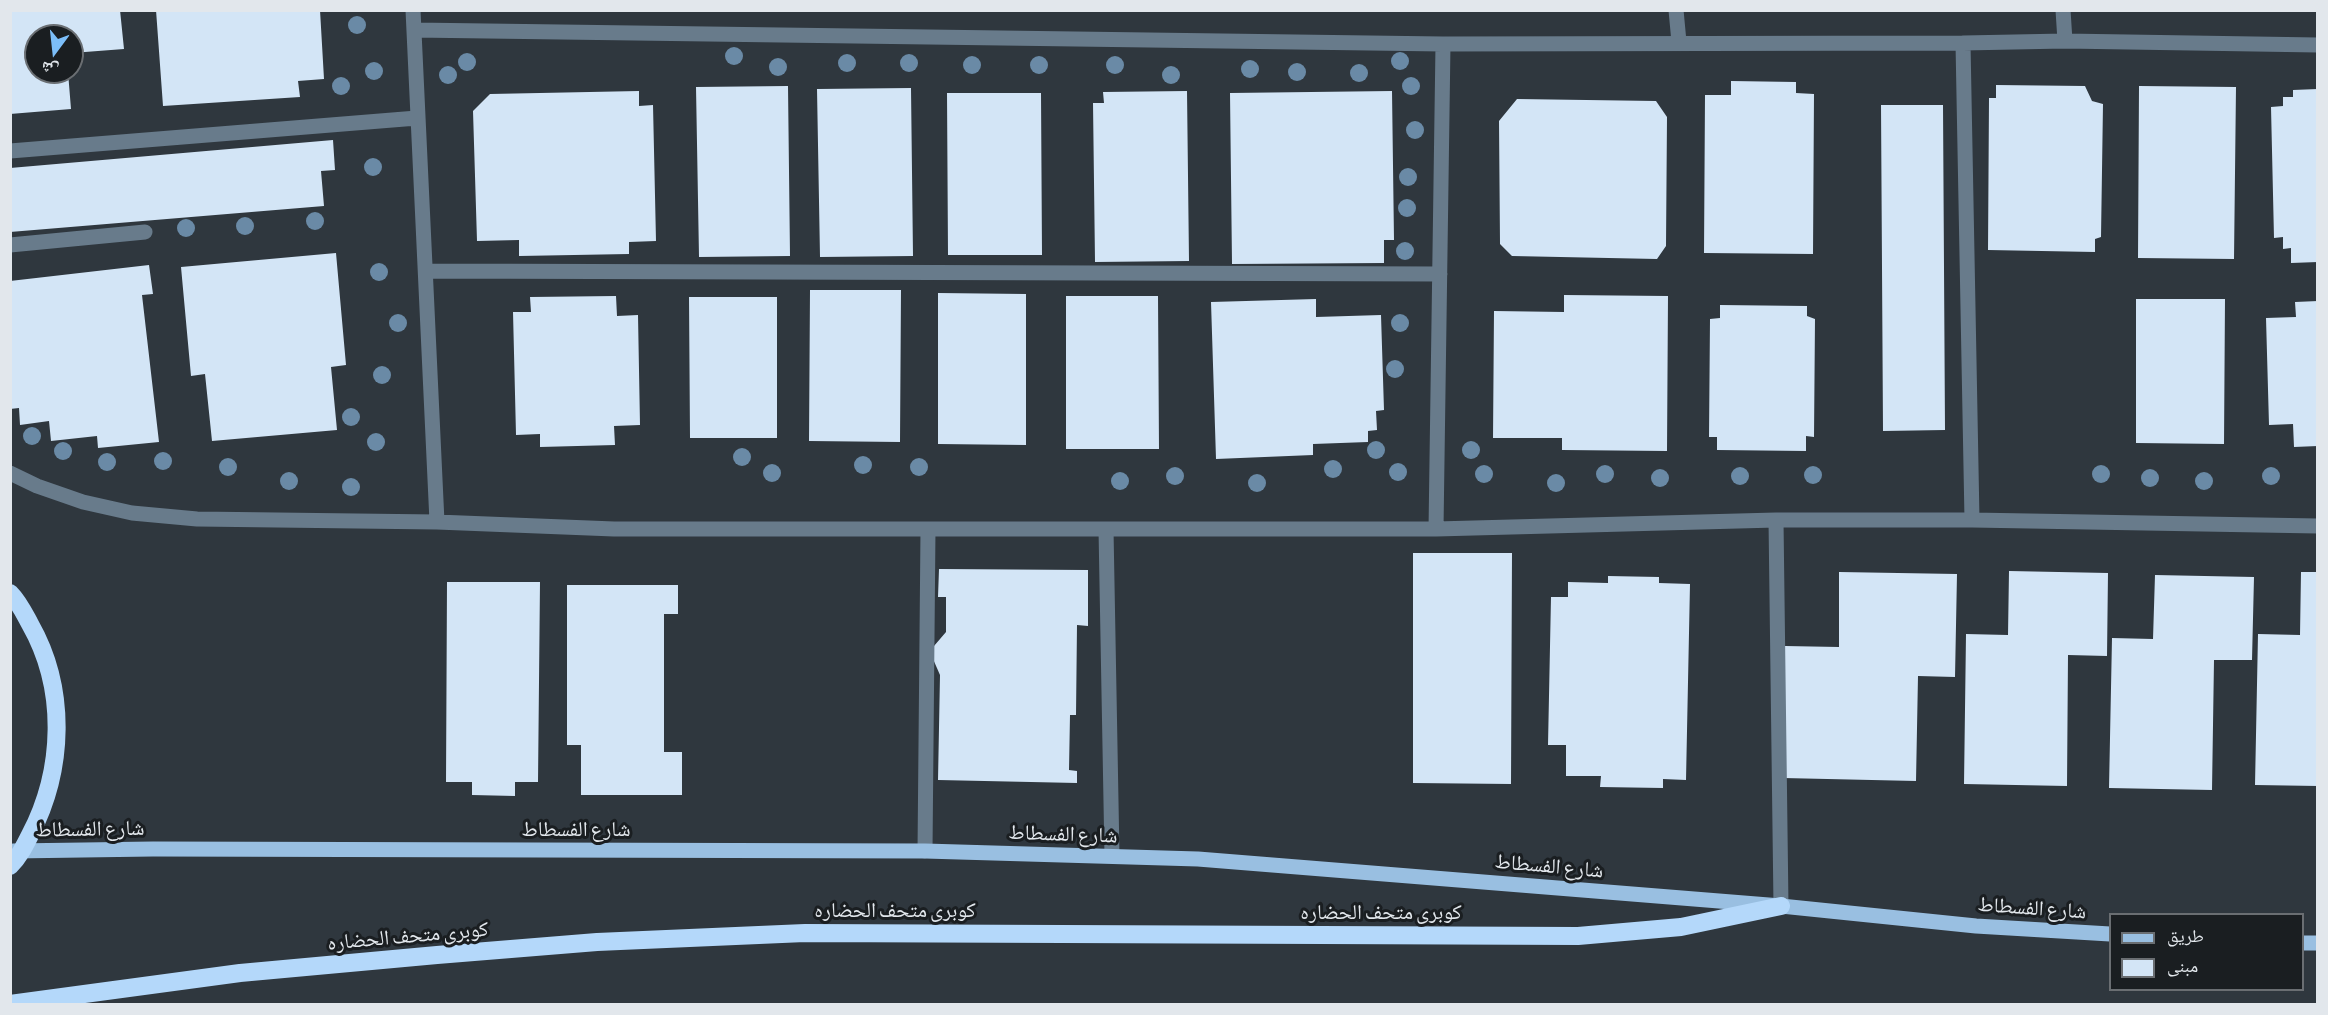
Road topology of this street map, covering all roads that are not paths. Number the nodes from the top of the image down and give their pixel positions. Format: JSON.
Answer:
{"nodes":[{"id":1,"x":413,"y":10,"type":"edge"},
{"id":2,"x":1676,"y":10,"type":"edge"},
{"id":3,"x":2063,"y":10,"type":"edge"},
{"id":4,"x":414,"y":30,"type":"junction"},
{"id":5,"x":2065,"y":41,"type":"junction"},
{"id":6,"x":1679,"y":42,"type":"junction"},
{"id":7,"x":1963,"y":43,"type":"junction"},
{"id":8,"x":1443,"y":44,"type":"junction"},
{"id":9,"x":2318,"y":45,"type":"edge"},
{"id":10,"x":417,"y":118,"type":"junction"},
{"id":11,"x":10,"y":151,"type":"edge"},
{"id":12,"x":145,"y":232,"type":"dead end"},
{"id":13,"x":10,"y":245,"type":"edge"},
{"id":14,"x":426,"y":271,"type":"junction"},
{"id":15,"x":1440,"y":274,"type":"junction"},
{"id":16,"x":10,"y":472,"type":"edge"},
{"id":17,"x":1776,"y":520,"type":"junction"},
{"id":18,"x":1972,"y":520,"type":"junction"},
{"id":19,"x":437,"y":522,"type":"junction"},
{"id":20,"x":2318,"y":526,"type":"edge"},
{"id":21,"x":928,"y":529,"type":"junction"},
{"id":22,"x":1106,"y":529,"type":"junction"},
{"id":23,"x":1436,"y":529,"type":"junction"},
{"id":24,"x":10,"y":593,"type":"edge"},
{"id":25,"x":10,"y":851,"type":"edge"},
{"id":26,"x":925,"y":851,"type":"junction"},
{"id":27,"x":1112,"y":856,"type":"junction"},
{"id":28,"x":10,"y":866,"type":"edge"},
{"id":29,"x":1781,"y":906,"type":"junction"},
{"id":30,"x":2109,"y":934,"type":"edge"},
{"id":31,"x":10,"y":1004,"type":"edge"}],
"edges":[{"from":1,"to":4,"type":"street"},
{"from":2,"to":6,"type":"street"},
{"from":3,"to":5,"type":"street"},
{"from":4,"to":8,"type":"street"},
{"from":4,"to":10,"type":"street"},
{"from":5,"to":7,"type":"street"},
{"from":5,"to":9,"type":"street"},
{"from":6,"to":7,"type":"street"},
{"from":6,"to":8,"type":"street"},
{"from":7,"to":18,"type":"street"},
{"from":8,"to":15,"type":"street"},
{"from":10,"to":11,"type":"street"},
{"from":10,"to":14,"type":"street"},
{"from":12,"to":13,"type":"street"},
{"from":14,"to":15,"type":"street"},
{"from":14,"to":19,"type":"street"},
{"from":15,"to":23,"type":"street"},
{"from":16,"to":19,"type":"street"},
{"from":17,"to":18,"type":"street"},
{"from":17,"to":23,"type":"street"},
{"from":17,"to":29,"type":"street"},
{"from":18,"to":20,"type":"street"},
{"from":19,"to":21,"type":"street"},
{"from":21,"to":22,"type":"street"},
{"from":21,"to":26,"type":"street"},
{"from":22,"to":23,"type":"street"},
{"from":22,"to":27,"type":"street"},
{"from":24,"to":28,"type":"highway","bridge":true},
{"from":25,"to":26,"type":"main road","name":"شارع الفسطاط"},
{"from":26,"to":27,"type":"main road","name":"شارع الفسطاط"},
{"from":27,"to":29,"type":"main road","name":"شارع الفسطاط"},
{"from":29,"to":30,"type":"main road","name":"شارع الفسطاط"},
{"from":29,"to":31,"type":"highway","name":"كوبرى متحف الحضاره"}]}
